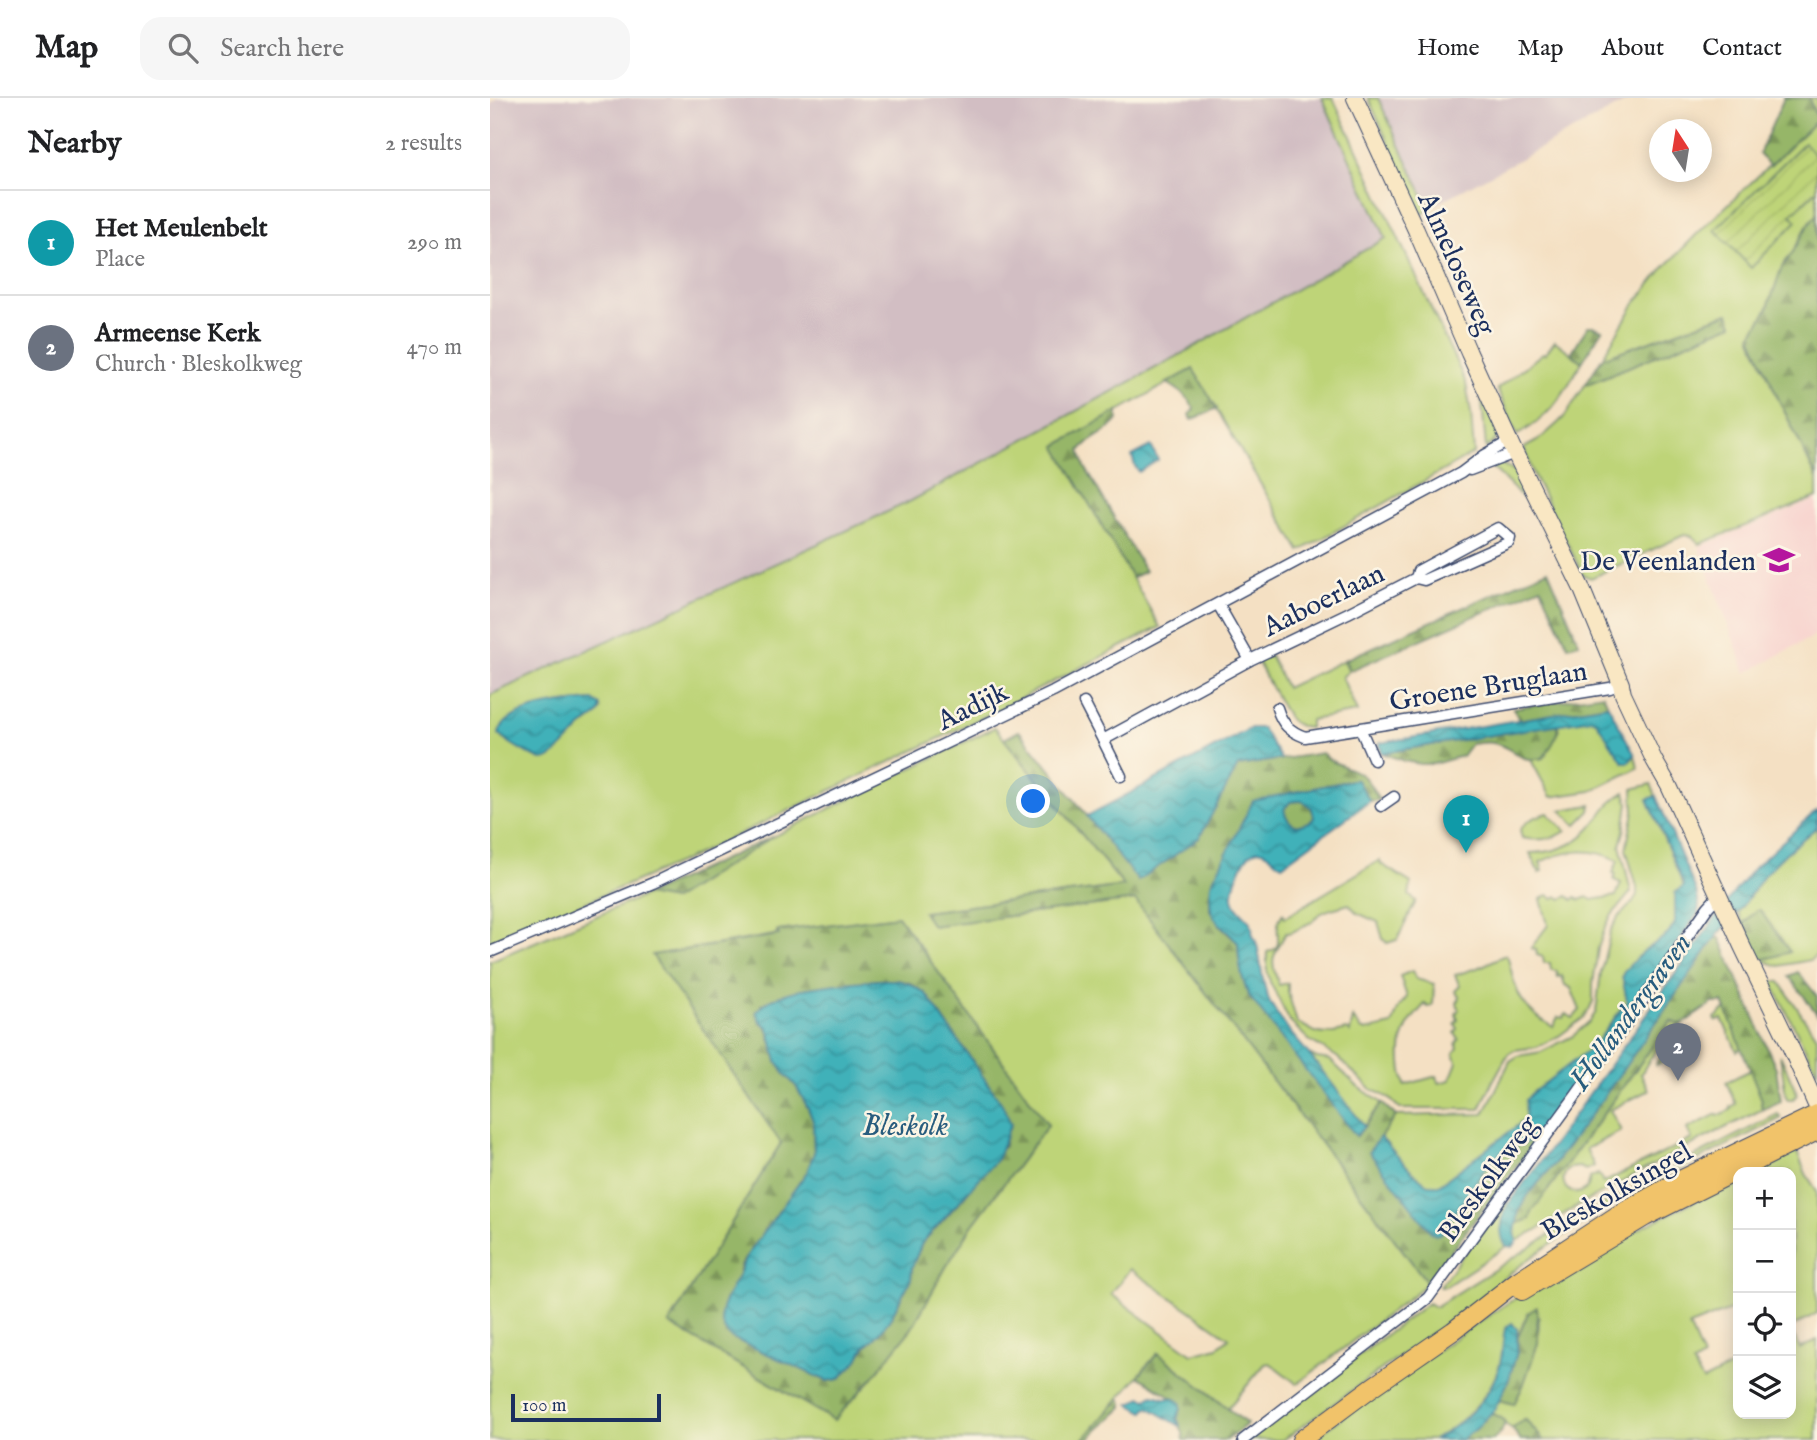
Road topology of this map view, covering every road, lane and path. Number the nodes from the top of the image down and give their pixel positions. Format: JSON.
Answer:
{"nodes":[{"id":1,"x":1355,"y":98,"type":"edge"},
{"id":2,"x":1513,"y":448,"type":"junction"},
{"id":3,"x":1416,"y":578,"type":"junction"},
{"id":4,"x":1218,"y":604,"type":"junction"},
{"id":5,"x":1250,"y":660,"type":"junction"},
{"id":6,"x":1621,"y":684,"type":"junction"},
{"id":7,"x":1084,"y":703,"type":"dead end"},
{"id":8,"x":1277,"y":708,"type":"dead end"},
{"id":9,"x":1360,"y":728,"type":"junction"},
{"id":10,"x":1103,"y":740,"type":"junction"},
{"id":11,"x":1374,"y":760,"type":"dead end"},
{"id":12,"x":1121,"y":776,"type":"dead end"},
{"id":13,"x":1394,"y":797,"type":"dead end"},
{"id":14,"x":1381,"y":806,"type":"dead end"},
{"id":15,"x":1721,"y":900,"type":"junction"},
{"id":16,"x":490,"y":951,"type":"edge"},
{"id":17,"x":1817,"y":1107,"type":"edge"},
{"id":18,"x":1817,"y":1114,"type":"edge"},
{"id":19,"x":1817,"y":1131,"type":"edge"},
{"id":20,"x":1453,"y":1331,"type":"junction"},
{"id":21,"x":1243,"y":1440,"type":"edge"},
{"id":22,"x":1301,"y":1440,"type":"edge"}],
"edges":[{"from":1,"to":2,"type":"street","name":"Almeloseweg"},
{"from":2,"to":4,"type":"street","name":"Aadijk"},
{"from":2,"to":6,"type":"street","name":"Almeloseweg"},
{"from":3,"to":3,"type":"street","name":"Aaboerlaan"},
{"from":3,"to":5,"type":"street","name":"Aaboerlaan"},
{"from":4,"to":5,"type":"street","name":"Aaboerlaan"},
{"from":4,"to":16,"type":"street","name":"Aadijk"},
{"from":5,"to":10,"type":"street","name":"Aaboerlaan"},
{"from":6,"to":9,"type":"street","name":"Groene Bruglaan"},
{"from":6,"to":15,"type":"street","name":"Almeloseweg"},
{"from":7,"to":10,"type":"street"},
{"from":8,"to":9,"type":"street","name":"Groene Bruglaan"},
{"from":9,"to":11,"type":"street","name":"Groene Bruglaan"},
{"from":10,"to":12,"type":"street"},
{"from":13,"to":14,"type":"street"},
{"from":15,"to":17,"type":"street","name":"Almeloseweg"},
{"from":15,"to":21,"type":"street","name":"Bleskolkweg"},
{"from":18,"to":20,"type":"main road","name":"Bleskolksingel"},
{"from":19,"to":20,"type":"main road","name":"Bleskolksingel"},
{"from":20,"to":22,"type":"main road","name":"Bleskolksingel"}]}
